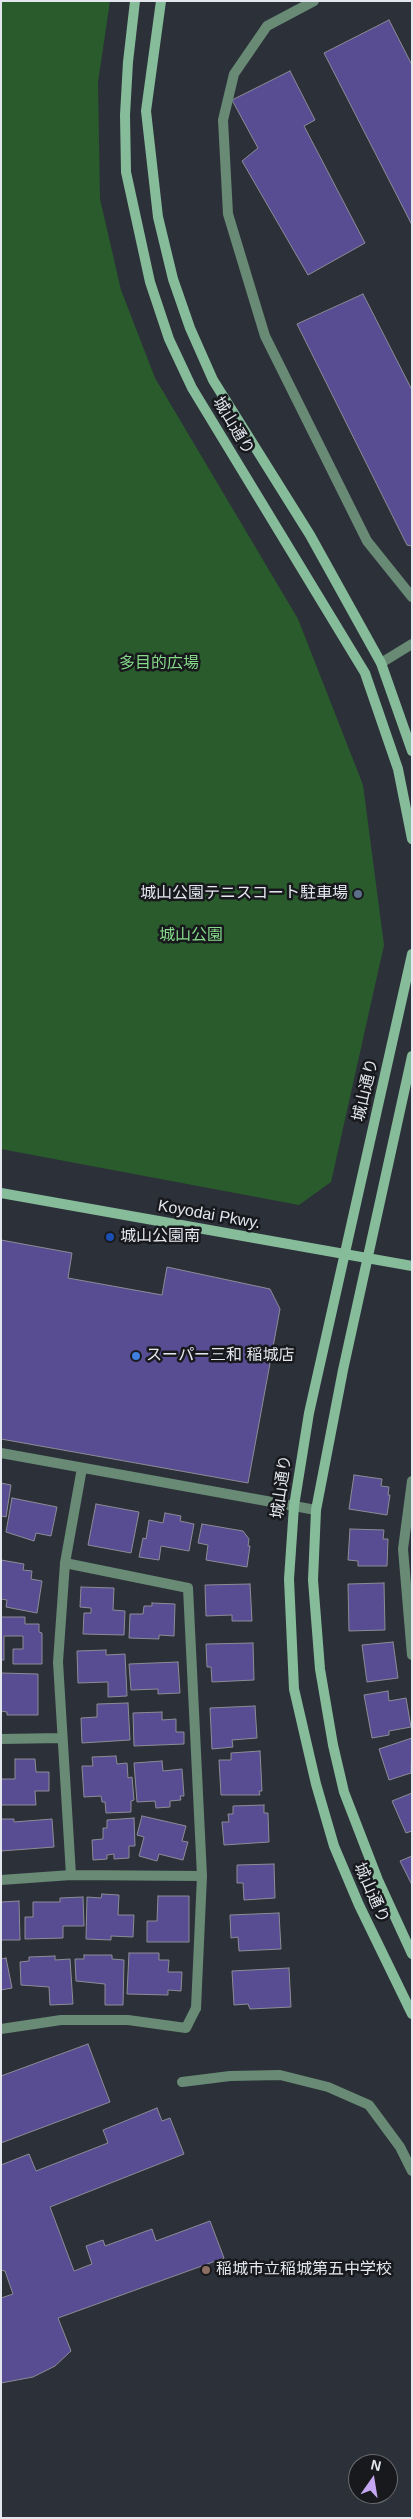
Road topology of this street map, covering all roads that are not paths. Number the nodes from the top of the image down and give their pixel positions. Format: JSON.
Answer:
{"nodes":[{"id":1,"x":135,"y":1,"type":"edge"},
{"id":2,"x":161,"y":1,"type":"edge"},
{"id":3,"x":314,"y":1,"type":"edge"},
{"id":4,"x":412,"y":597,"type":"edge"},
{"id":5,"x":412,"y":644,"type":"edge"},
{"id":6,"x":381,"y":663,"type":"junction"},
{"id":7,"x":366,"y":673,"type":"junction"},
{"id":8,"x":412,"y":751,"type":"edge"},
{"id":9,"x":412,"y":839,"type":"edge"},
{"id":10,"x":412,"y":954,"type":"edge"},
{"id":11,"x":412,"y":1056,"type":"edge"},
{"id":12,"x":1,"y":1193,"type":"edge"},
{"id":13,"x":343,"y":1254,"type":"junction"},
{"id":14,"x":367,"y":1259,"type":"junction"},
{"id":15,"x":412,"y":1266,"type":"edge"},
{"id":16,"x":1,"y":1453,"type":"edge"},
{"id":17,"x":82,"y":1468,"type":"junction"},
{"id":18,"x":412,"y":1481,"type":"edge"},
{"id":19,"x":294,"y":1506,"type":"junction"},
{"id":20,"x":316,"y":1510,"type":"junction"},
{"id":21,"x":65,"y":1563,"type":"junction"},
{"id":22,"x":411,"y":1650,"type":"edge"},
{"id":23,"x":62,"y":1738,"type":"junction"},
{"id":24,"x":1,"y":1739,"type":"edge"},
{"id":25,"x":70,"y":1875,"type":"junction"},
{"id":26,"x":202,"y":1876,"type":"junction"},
{"id":27,"x":1,"y":1880,"type":"edge"},
{"id":28,"x":412,"y":1954,"type":"edge"},
{"id":29,"x":412,"y":2014,"type":"edge"},
{"id":30,"x":1,"y":2029,"type":"edge"},
{"id":31,"x":182,"y":2082,"type":"dead end"},
{"id":32,"x":412,"y":2171,"type":"edge"}],
"edges":[{"from":1,"to":7,"type":"street","name":"城山通り"},
{"from":2,"to":6,"type":"street","name":"城山通り"},
{"from":3,"to":4,"type":"street"},
{"from":5,"to":6,"type":"street"},
{"from":6,"to":7,"type":"street"},
{"from":6,"to":8,"type":"street","name":"城山通り"},
{"from":7,"to":9,"type":"street","name":"城山通り"},
{"from":10,"to":13,"type":"street","name":"城山通り"},
{"from":11,"to":14,"type":"street","name":"城山通り"},
{"from":12,"to":13,"type":"street","name":"Koyodai Pkwy."},
{"from":13,"to":14,"type":"street","name":"Koyodai Pkwy."},
{"from":13,"to":19,"type":"street","name":"城山通り"},
{"from":14,"to":15,"type":"street","name":"Koyodai Pkwy."},
{"from":14,"to":20,"type":"street","name":"城山通り"},
{"from":16,"to":17,"type":"street"},
{"from":17,"to":19,"type":"street"},
{"from":17,"to":21,"type":"street"},
{"from":18,"to":22,"type":"street"},
{"from":19,"to":20,"type":"street"},
{"from":19,"to":29,"type":"street","name":"城山通り"},
{"from":20,"to":28,"type":"street","name":"城山通り"},
{"from":21,"to":23,"type":"street"},
{"from":21,"to":26,"type":"street"},
{"from":23,"to":24,"type":"street"},
{"from":23,"to":25,"type":"street"},
{"from":25,"to":26,"type":"street"},
{"from":25,"to":27,"type":"street"},
{"from":26,"to":30,"type":"street"},
{"from":31,"to":32,"type":"street"}]}
